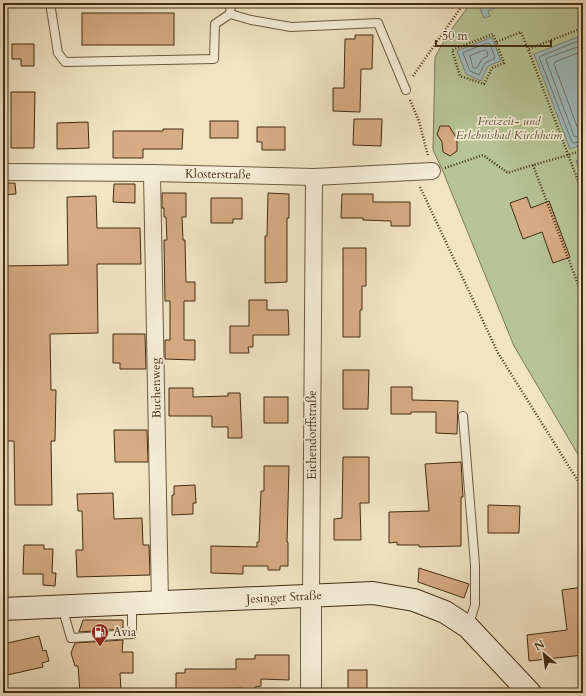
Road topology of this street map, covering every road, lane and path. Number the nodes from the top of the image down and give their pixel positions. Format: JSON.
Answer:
{"nodes":[{"id":1,"x":50,"y":3,"type":"edge"},
{"id":2,"x":190,"y":3,"type":"edge"},
{"id":3,"x":203,"y":3,"type":"edge"},
{"id":4,"x":231,"y":3,"type":"edge"},
{"id":5,"x":464,"y":3,"type":"edge"},
{"id":6,"x":230,"y":14,"type":"junction"},
{"id":7,"x":583,"y":28,"type":"edge"},
{"id":8,"x":496,"y":42,"type":"junction"},
{"id":9,"x":528,"y":49,"type":"junction"},
{"id":10,"x":406,"y":90,"type":"junction"},
{"id":11,"x":583,"y":150,"type":"edge"},
{"id":12,"x":568,"y":155,"type":"junction"},
{"id":13,"x":533,"y":165,"type":"junction"},
{"id":14,"x":437,"y":170,"type":"junction"},
{"id":15,"x":3,"y":172,"type":"edge"},
{"id":16,"x":413,"y":172,"type":"junction"},
{"id":17,"x":152,"y":173,"type":"junction"},
{"id":18,"x":314,"y":177,"type":"junction"},
{"id":19,"x":583,"y":194,"type":"edge"},
{"id":20,"x":583,"y":289,"type":"edge"},
{"id":21,"x":463,"y":416,"type":"dead end"},
{"id":22,"x":583,"y":489,"type":"edge"},
{"id":23,"x":311,"y":595,"type":"junction"},
{"id":24,"x":160,"y":603,"type":"junction"},
{"id":25,"x":132,"y":604,"type":"junction"},
{"id":26,"x":62,"y":607,"type":"junction"},
{"id":27,"x":3,"y":608,"type":"edge"},
{"id":28,"x":468,"y":627,"type":"junction"},
{"id":29,"x":311,"y":693,"type":"edge"},
{"id":30,"x":530,"y":693,"type":"edge"}],
"edges":[{"from":1,"to":6,"type":"lane"},
{"from":2,"to":3,"type":"lane"},
{"from":4,"to":6,"type":"lane"},
{"from":5,"to":10,"type":"path"},
{"from":6,"to":10,"type":"lane"},
{"from":7,"to":9,"type":"path"},
{"from":8,"to":8,"type":"path"},
{"from":8,"to":9,"type":"path"},
{"from":9,"to":12,"type":"path"},
{"from":10,"to":14,"type":"path"},
{"from":11,"to":12,"type":"path"},
{"from":12,"to":13,"type":"path"},
{"from":12,"to":19,"type":"path"},
{"from":13,"to":14,"type":"path"},
{"from":13,"to":20,"type":"path"},
{"from":14,"to":16,"type":"street","name":"Klosterstraße"},
{"from":15,"to":17,"type":"street","name":"Klosterstraße"},
{"from":16,"to":18,"type":"street","name":"Klosterstraße"},
{"from":16,"to":22,"type":"path"},
{"from":17,"to":18,"type":"street","name":"Klosterstraße"},
{"from":17,"to":24,"type":"street","name":"Buchenweg"},
{"from":18,"to":23,"type":"street","name":"Eichendorffstraße"},
{"from":21,"to":28,"type":"lane"},
{"from":23,"to":24,"type":"main road","name":"Jesinger Straße"},
{"from":23,"to":28,"type":"main road","name":"Jesinger Straße"},
{"from":23,"to":29,"type":"street","name":"Eichendorffstraße"},
{"from":24,"to":25,"type":"main road","name":"Jesinger Straße"},
{"from":25,"to":26,"type":"main road","name":"Jesinger Straße"},
{"from":25,"to":26,"type":"lane"},
{"from":26,"to":27,"type":"main road","name":"Jesinger Straße"},
{"from":28,"to":30,"type":"main road","name":"Jesinger Straße"}]}
